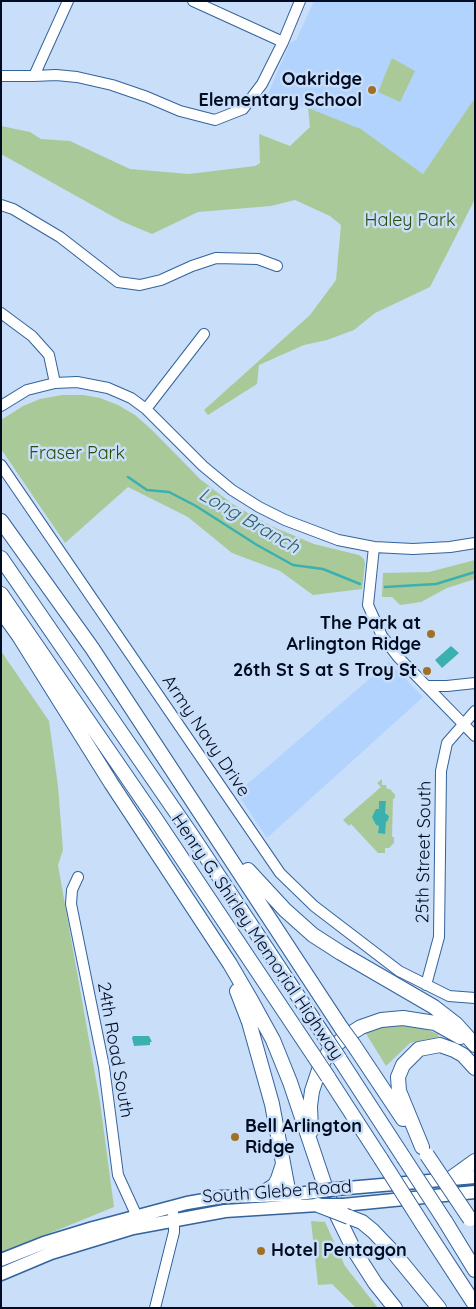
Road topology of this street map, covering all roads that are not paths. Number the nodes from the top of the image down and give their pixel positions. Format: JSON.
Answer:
{"nodes":[{"id":1,"x":68,"y":1,"type":"edge"},
{"id":2,"x":193,"y":1,"type":"edge"},
{"id":3,"x":300,"y":1,"type":"edge"},
{"id":4,"x":283,"y":42,"type":"junction"},
{"id":5,"x":1,"y":76,"type":"edge"},
{"id":6,"x":34,"y":76,"type":"junction"},
{"id":7,"x":1,"y":205,"type":"edge"},
{"id":8,"x":277,"y":266,"type":"dead end"},
{"id":9,"x":1,"y":313,"type":"edge"},
{"id":10,"x":204,"y":334,"type":"dead end"},
{"id":11,"x":56,"y":383,"type":"junction"},
{"id":12,"x":1,"y":406,"type":"edge"},
{"id":13,"x":146,"y":408,"type":"junction"},
{"id":14,"x":1,"y":465,"type":"edge"},
{"id":15,"x":1,"y":521,"type":"edge"},
{"id":16,"x":475,"y":543,"type":"edge"},
{"id":17,"x":374,"y":547,"type":"junction"},
{"id":18,"x":1,"y":558,"type":"edge"},
{"id":19,"x":1,"y":594,"type":"edge"},
{"id":20,"x":1,"y":611,"type":"edge"},
{"id":21,"x":475,"y":683,"type":"edge"},
{"id":22,"x":426,"y":686,"type":"junction"},
{"id":23,"x":475,"y":711,"type":"edge"},
{"id":24,"x":463,"y":724,"type":"junction"},
{"id":25,"x":475,"y":736,"type":"edge"},
{"id":26,"x":209,"y":824,"type":"junction"},
{"id":27,"x":78,"y":877,"type":"dead end"},
{"id":28,"x":197,"y":915,"type":"junction"},
{"id":29,"x":426,"y":985,"type":"junction"},
{"id":30,"x":475,"y":998,"type":"edge"},
{"id":31,"x":475,"y":1047,"type":"edge"},
{"id":32,"x":475,"y":1068,"type":"edge"},
{"id":33,"x":424,"y":1151,"type":"junction"},
{"id":34,"x":315,"y":1159,"type":"junction"},
{"id":35,"x":284,"y":1161,"type":"junction"},
{"id":36,"x":475,"y":1161,"type":"edge"},
{"id":37,"x":475,"y":1176,"type":"edge"},
{"id":38,"x":450,"y":1179,"type":"junction"},
{"id":39,"x":475,"y":1192,"type":"edge"},
{"id":40,"x":260,"y":1195,"type":"junction"},
{"id":41,"x":316,"y":1198,"type":"junction"},
{"id":42,"x":292,"y":1200,"type":"junction"},
{"id":43,"x":172,"y":1207,"type":"junction"},
{"id":44,"x":346,"y":1211,"type":"junction"},
{"id":45,"x":174,"y":1220,"type":"junction"},
{"id":46,"x":139,"y":1221,"type":"junction"},
{"id":47,"x":473,"y":1223,"type":"edge"},
{"id":48,"x":1,"y":1260,"type":"edge"},
{"id":49,"x":475,"y":1270,"type":"edge"},
{"id":50,"x":1,"y":1274,"type":"edge"},
{"id":51,"x":475,"y":1305,"type":"edge"},
{"id":52,"x":155,"y":1308,"type":"edge"},
{"id":53,"x":395,"y":1308,"type":"edge"},
{"id":54,"x":439,"y":1308,"type":"edge"}],
"edges":[{"from":1,"to":6,"type":"street"},
{"from":2,"to":4,"type":"street"},
{"from":3,"to":4,"type":"street"},
{"from":4,"to":6,"type":"street"},
{"from":5,"to":6,"type":"street"},
{"from":7,"to":8,"type":"street"},
{"from":9,"to":11,"type":"street"},
{"from":10,"to":13,"type":"street"},
{"from":11,"to":12,"type":"street"},
{"from":11,"to":13,"type":"street"},
{"from":13,"to":17,"type":"street"},
{"from":14,"to":29,"type":"street","name":"Army Navy Drive"},
{"from":15,"to":26,"type":"highway","name":"Henry G. Shirley Memorial Highway"},
{"from":16,"to":17,"type":"street"},
{"from":17,"to":22,"type":"street"},
{"from":18,"to":49,"type":"highway","bridge":true},
{"from":19,"to":51,"type":"highway","name":"Henry G. Shirley Memorial Highway","bridge":true},
{"from":20,"to":28,"type":"highway"},
{"from":21,"to":22,"type":"street"},
{"from":22,"to":24,"type":"street"},
{"from":23,"to":24,"type":"street","name":"25th Street South"},
{"from":24,"to":25,"type":"street"},
{"from":24,"to":29,"type":"street","name":"25th Street South"},
{"from":26,"to":31,"type":"highway"},
{"from":26,"to":33,"type":"highway","name":"Henry G. Shirley Memorial Highway","bridge":true},
{"from":27,"to":46,"type":"street","name":"24th Road South"},
{"from":28,"to":34,"type":"highway"},
{"from":28,"to":35,"type":"highway"},
{"from":29,"to":30,"type":"street","name":"Army Navy Drive"},
{"from":31,"to":34,"type":"highway"},
{"from":32,"to":33,"type":"highway"},
{"from":33,"to":47,"type":"highway","name":"Henry G. Shirley Memorial Highway","bridge":true},
{"from":34,"to":53,"type":"highway"},
{"from":35,"to":40,"type":"highway"},
{"from":35,"to":42,"type":"highway"},
{"from":36,"to":38,"type":"highway"},
{"from":37,"to":38,"type":"main road","name":"South Glebe Road"},
{"from":38,"to":41,"type":"main road","name":"South Glebe Road","bridge":true},
{"from":39,"to":44,"type":"main road","name":"South Glebe Road"},
{"from":40,"to":42,"type":"main road","name":"South Glebe Road"},
{"from":40,"to":43,"type":"main road","name":"South Glebe Road"},
{"from":41,"to":42,"type":"main road","name":"South Glebe Road"},
{"from":41,"to":44,"type":"highway","bridge":true},
{"from":42,"to":45,"type":"main road","name":"South Glebe Road"},
{"from":43,"to":45,"type":"street"},
{"from":43,"to":46,"type":"main road","name":"South Glebe Road"},
{"from":44,"to":54,"type":"highway"},
{"from":45,"to":46,"type":"main road","name":"South Glebe Road"},
{"from":45,"to":52,"type":"street"},
{"from":46,"to":48,"type":"main road","name":"South Glebe Road"},
{"from":46,"to":50,"type":"main road","name":"South Glebe Road"}]}
